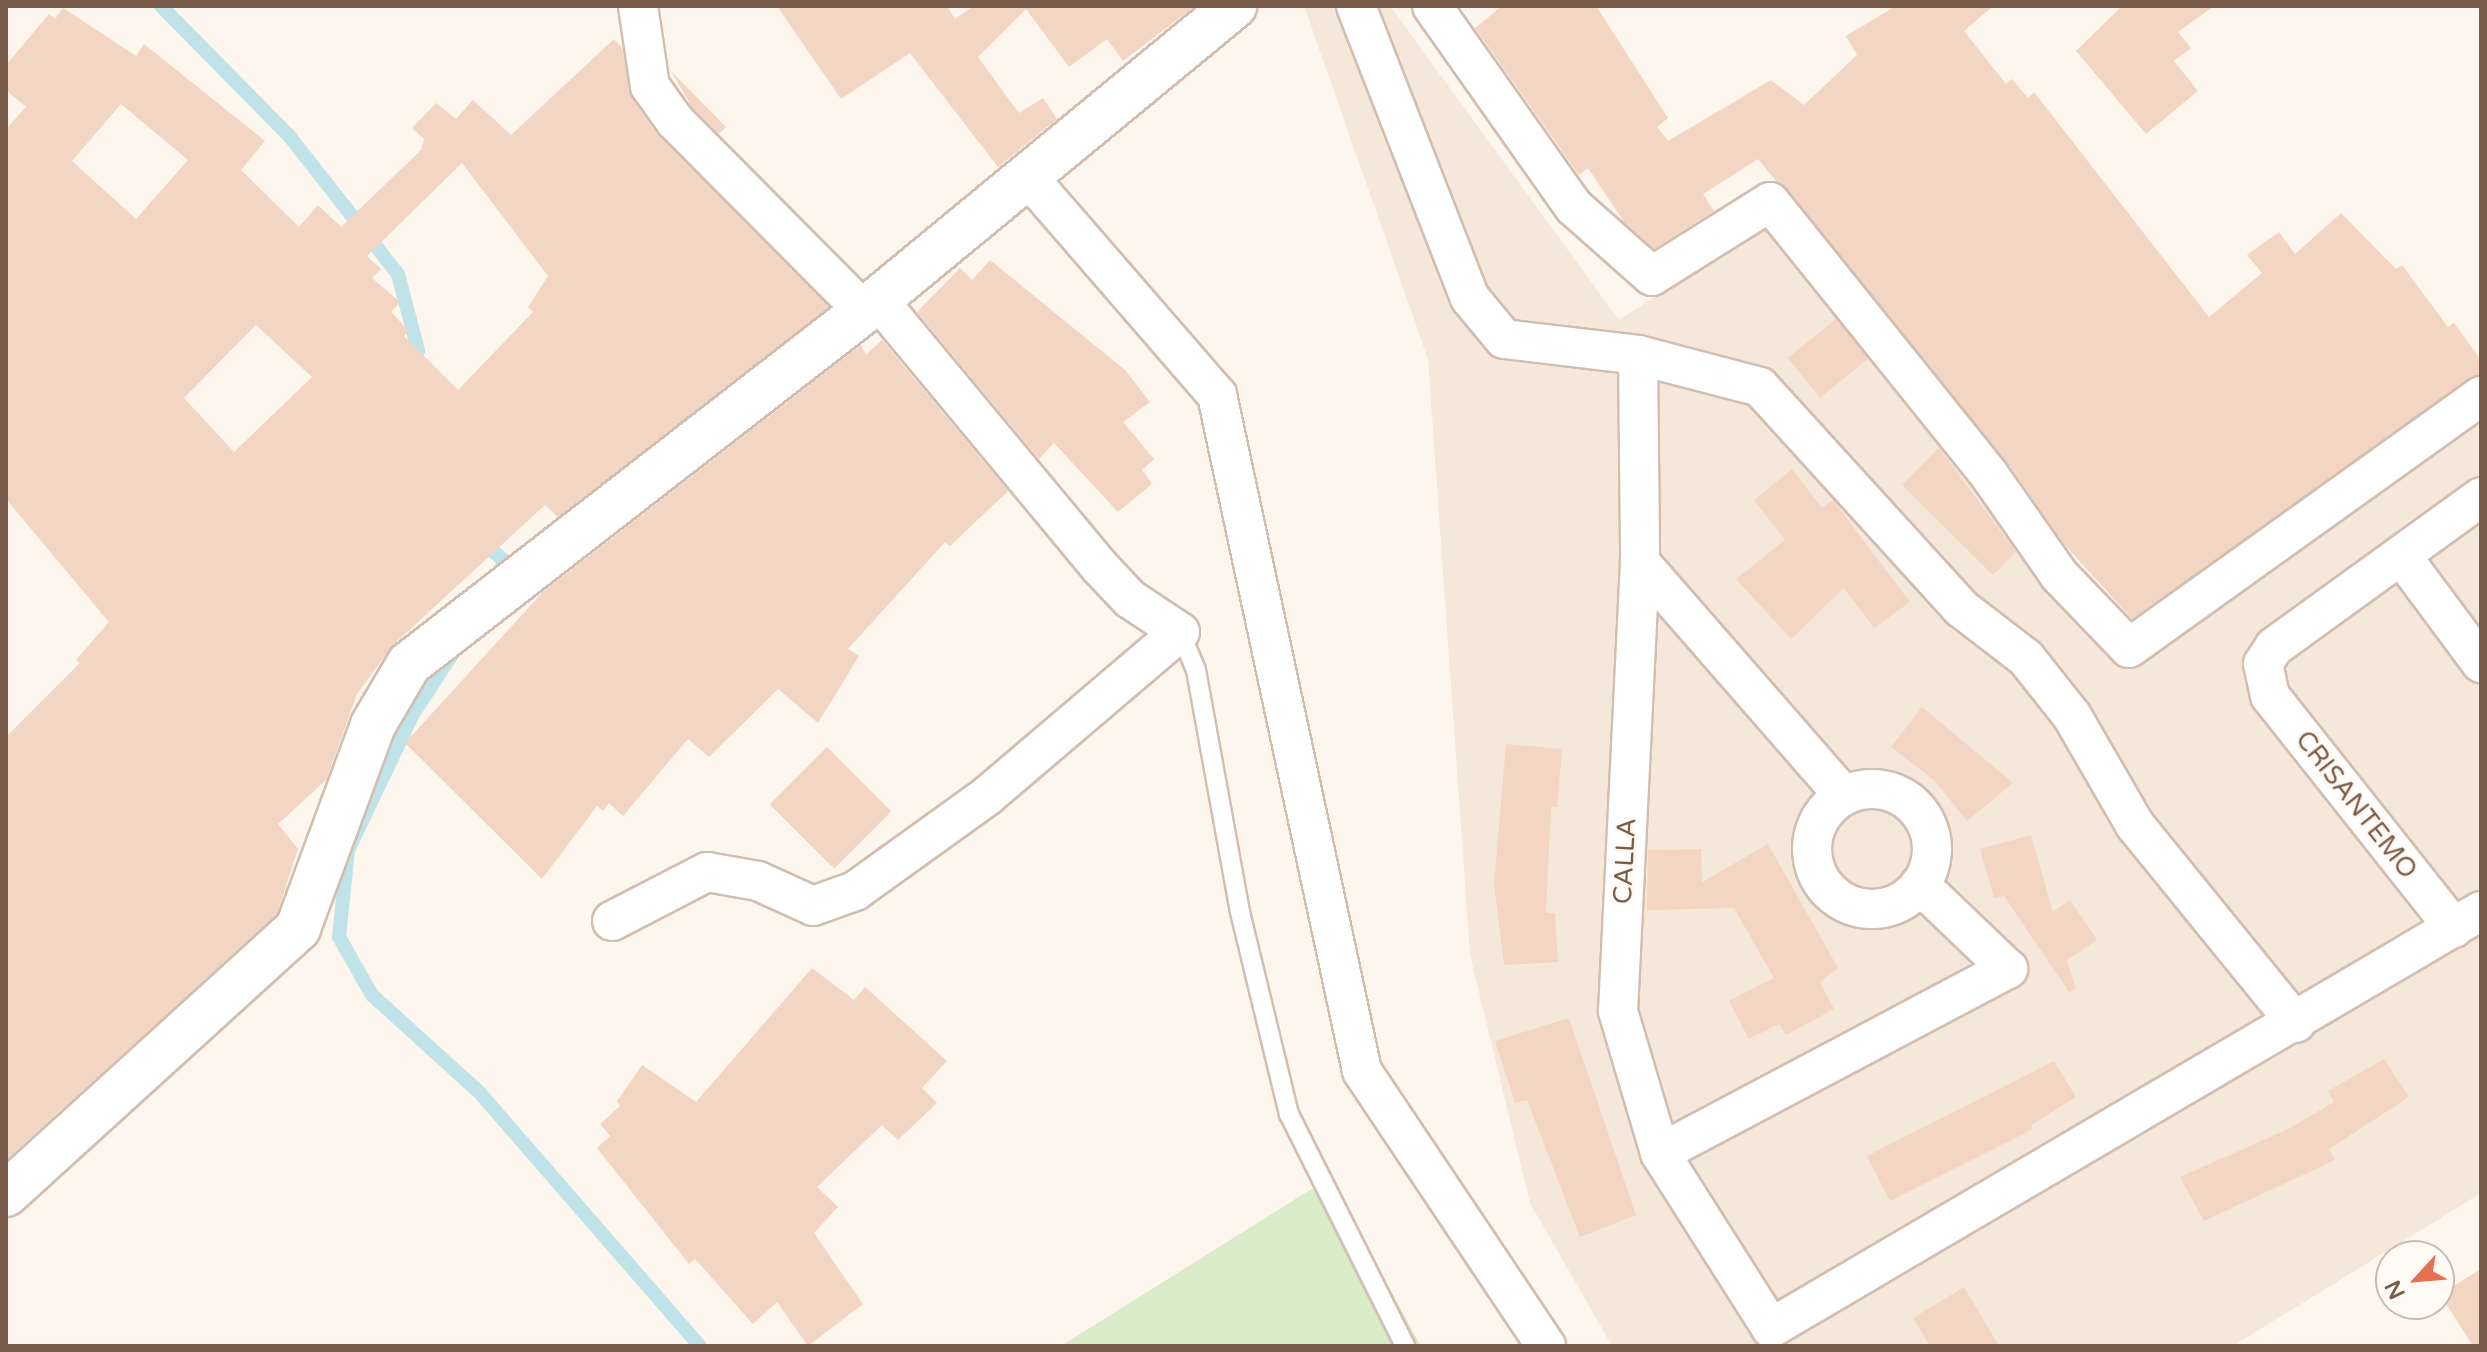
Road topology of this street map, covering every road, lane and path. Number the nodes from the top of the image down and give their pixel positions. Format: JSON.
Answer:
{"nodes":[{"id":1,"x":638,"y":6,"type":"edge"},
{"id":2,"x":1234,"y":6,"type":"edge"},
{"id":3,"x":1356,"y":6,"type":"edge"},
{"id":4,"x":1432,"y":6,"type":"edge"},
{"id":5,"x":1028,"y":177,"type":"junction"},
{"id":6,"x":871,"y":305,"type":"junction"},
{"id":7,"x":1638,"y":355,"type":"junction"},
{"id":8,"x":2481,"y":396,"type":"edge"},
{"id":9,"x":2481,"y":497,"type":"edge"},
{"id":10,"x":2403,"y":558,"type":"junction"},
{"id":11,"x":1640,"y":562,"type":"junction"},
{"id":12,"x":1180,"y":632,"type":"junction"},
{"id":13,"x":2481,"y":663,"type":"edge"},
{"id":14,"x":1843,"y":795,"type":"junction"},
{"id":15,"x":1920,"y":885,"type":"junction"},
{"id":16,"x":2468,"y":919,"type":"edge"},
{"id":17,"x":612,"y":921,"type":"dead end"},
{"id":18,"x":2296,"y":1023,"type":"junction"},
{"id":19,"x":1660,"y":1153,"type":"junction"},
{"id":20,"x":6,"y":1194,"type":"edge"},
{"id":21,"x":1405,"y":1346,"type":"edge"},
{"id":22,"x":1546,"y":1346,"type":"edge"}],
"edges":[{"from":1,"to":6,"type":"street"},
{"from":2,"to":5,"type":"street"},
{"from":3,"to":7,"type":"street"},
{"from":4,"to":8,"type":"street"},
{"from":5,"to":6,"type":"street"},
{"from":5,"to":22,"type":"street"},
{"from":6,"to":12,"type":"street"},
{"from":6,"to":20,"type":"street"},
{"from":7,"to":11,"type":"street","name":"CALLA"},
{"from":7,"to":18,"type":"street"},
{"from":9,"to":10,"type":"street"},
{"from":10,"to":13,"type":"street"},
{"from":10,"to":16,"type":"street","name":"CRISANTEMO"},
{"from":11,"to":14,"type":"street"},
{"from":11,"to":19,"type":"street","name":"CALLA"},
{"from":12,"to":17,"type":"street"},
{"from":12,"to":21,"type":"lane"},
{"from":14,"to":15,"type":"street"},
{"from":14,"to":15,"type":"street"},
{"from":15,"to":19,"type":"street"},
{"from":16,"to":18,"type":"street"},
{"from":18,"to":19,"type":"street","name":"CALLA"}]}
